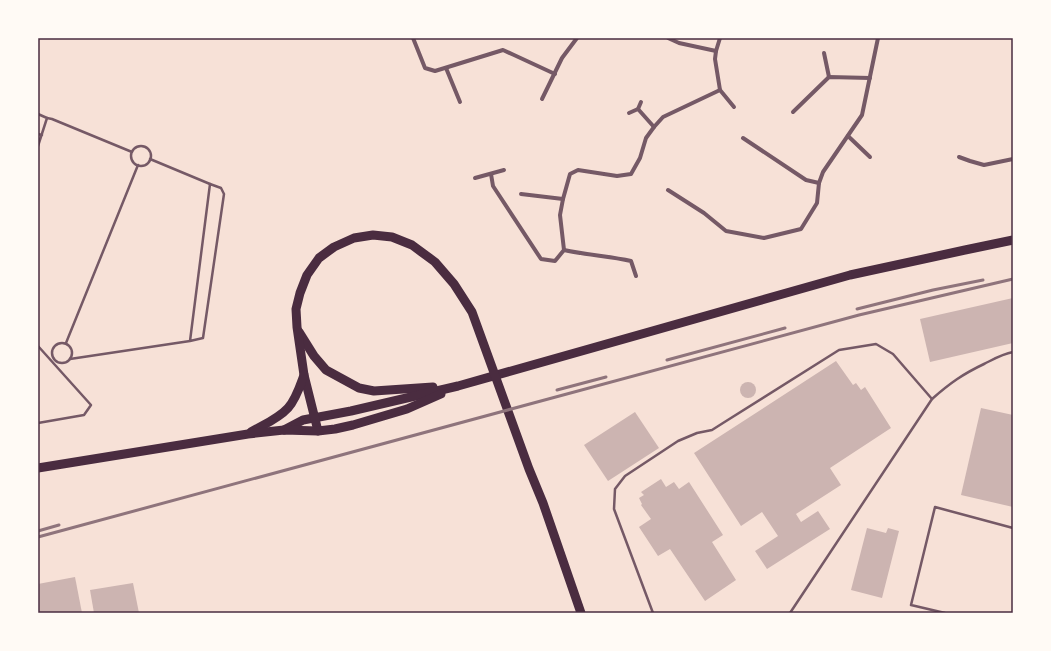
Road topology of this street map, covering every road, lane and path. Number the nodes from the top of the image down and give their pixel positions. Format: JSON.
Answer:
{"nodes":[{"id":1,"x":413,"y":38,"type":"edge"},
{"id":2,"x":577,"y":38,"type":"edge"},
{"id":3,"x":668,"y":38,"type":"edge"},
{"id":4,"x":720,"y":38,"type":"edge"},
{"id":5,"x":878,"y":38,"type":"edge"},
{"id":6,"x":716,"y":51,"type":"junction"},
{"id":7,"x":824,"y":53,"type":"dead end"},
{"id":8,"x":446,"y":68,"type":"junction"},
{"id":9,"x":554,"y":74,"type":"junction"},
{"id":10,"x":829,"y":77,"type":"junction"},
{"id":11,"x":870,"y":78,"type":"junction"},
{"id":12,"x":720,"y":90,"type":"junction"},
{"id":13,"x":542,"y":99,"type":"dead end"},
{"id":14,"x":460,"y":102,"type":"dead end"},
{"id":15,"x":641,"y":102,"type":"dead end"},
{"id":16,"x":734,"y":107,"type":"dead end"},
{"id":17,"x":638,"y":109,"type":"junction"},
{"id":18,"x":793,"y":112,"type":"dead end"},
{"id":19,"x":629,"y":113,"type":"dead end"},
{"id":20,"x":38,"y":114,"type":"edge"},
{"id":21,"x":47,"y":118,"type":"junction"},
{"id":22,"x":654,"y":127,"type":"junction"},
{"id":23,"x":38,"y":134,"type":"edge"},
{"id":24,"x":42,"y":135,"type":"junction"},
{"id":25,"x":848,"y":136,"type":"junction"},
{"id":26,"x":743,"y":138,"type":"dead end"},
{"id":27,"x":38,"y":146,"type":"edge"},
{"id":28,"x":132,"y":152,"type":"junction"},
{"id":29,"x":870,"y":157,"type":"dead end"},
{"id":30,"x":959,"y":157,"type":"dead end"},
{"id":31,"x":150,"y":159,"type":"junction"},
{"id":32,"x":1013,"y":159,"type":"edge"},
{"id":33,"x":138,"y":165,"type":"junction"},
{"id":34,"x":504,"y":170,"type":"dead end"},
{"id":35,"x":490,"y":174,"type":"junction"},
{"id":36,"x":475,"y":178,"type":"dead end"},
{"id":37,"x":819,"y":183,"type":"junction"},
{"id":38,"x":210,"y":184,"type":"junction"},
{"id":39,"x":668,"y":190,"type":"dead end"},
{"id":40,"x":521,"y":194,"type":"dead end"},
{"id":41,"x":563,"y":199,"type":"junction"},
{"id":42,"x":1013,"y":240,"type":"edge"},
{"id":43,"x":564,"y":250,"type":"junction"},
{"id":44,"x":636,"y":276,"type":"dead end"},
{"id":45,"x":297,"y":327,"type":"junction"},
{"id":46,"x":190,"y":340,"type":"junction"},
{"id":47,"x":66,"y":343,"type":"junction"},
{"id":48,"x":38,"y":346,"type":"edge"},
{"id":49,"x":1013,"y":352,"type":"edge"},
{"id":50,"x":70,"y":359,"type":"junction"},
{"id":51,"x":54,"y":362,"type":"junction"},
{"id":52,"x":304,"y":375,"type":"junction"},
{"id":53,"x":458,"y":386,"type":"junction"},
{"id":54,"x":932,"y":399,"type":"junction"},
{"id":55,"x":429,"y":400,"type":"junction"},
{"id":56,"x":314,"y":418,"type":"junction"},
{"id":57,"x":38,"y":423,"type":"edge"},
{"id":58,"x":284,"y":430,"type":"junction"},
{"id":59,"x":318,"y":431,"type":"junction"},
{"id":60,"x":248,"y":434,"type":"junction"},
{"id":61,"x":38,"y":468,"type":"edge"},
{"id":62,"x":1013,"y":528,"type":"edge"},
{"id":63,"x":581,"y":613,"type":"edge"},
{"id":64,"x":653,"y":613,"type":"edge"},
{"id":65,"x":790,"y":613,"type":"edge"},
{"id":66,"x":945,"y":613,"type":"edge"}],
"edges":[{"from":1,"to":8,"type":"street"},
{"from":2,"to":9,"type":"street"},
{"from":3,"to":6,"type":"street"},
{"from":4,"to":6,"type":"street"},
{"from":5,"to":11,"type":"street"},
{"from":6,"to":12,"type":"street"},
{"from":7,"to":10,"type":"street"},
{"from":8,"to":9,"type":"street"},
{"from":8,"to":14,"type":"street"},
{"from":9,"to":13,"type":"street"},
{"from":10,"to":11,"type":"street"},
{"from":10,"to":18,"type":"street"},
{"from":11,"to":25,"type":"street"},
{"from":12,"to":16,"type":"street"},
{"from":12,"to":22,"type":"street"},
{"from":15,"to":17,"type":"street"},
{"from":17,"to":19,"type":"street"},
{"from":17,"to":22,"type":"street"},
{"from":20,"to":21,"type":"lane"},
{"from":21,"to":24,"type":"lane"},
{"from":21,"to":28,"type":"lane"},
{"from":22,"to":41,"type":"street"},
{"from":23,"to":24,"type":"lane"},
{"from":24,"to":27,"type":"lane"},
{"from":25,"to":29,"type":"street"},
{"from":25,"to":37,"type":"street"},
{"from":26,"to":37,"type":"street"},
{"from":28,"to":31,"type":"lane"},
{"from":28,"to":33,"type":"lane"},
{"from":30,"to":32,"type":"street"},
{"from":31,"to":33,"type":"lane"},
{"from":31,"to":38,"type":"lane"},
{"from":33,"to":47,"type":"lane"},
{"from":34,"to":35,"type":"street"},
{"from":35,"to":36,"type":"street"},
{"from":35,"to":43,"type":"street"},
{"from":37,"to":39,"type":"street"},
{"from":38,"to":46,"type":"lane"},
{"from":38,"to":46,"type":"lane"},
{"from":40,"to":41,"type":"street"},
{"from":41,"to":43,"type":"street"},
{"from":42,"to":53,"type":"highway"},
{"from":43,"to":44,"type":"street"},
{"from":45,"to":52,"type":"highway"},
{"from":45,"to":53,"type":"highway"},
{"from":45,"to":63,"type":"highway"},
{"from":46,"to":50,"type":"lane"},
{"from":47,"to":50,"type":"lane"},
{"from":47,"to":51,"type":"lane"},
{"from":48,"to":51,"type":"lane"},
{"from":49,"to":54,"type":"lane"},
{"from":50,"to":51,"type":"lane"},
{"from":51,"to":57,"type":"lane"},
{"from":52,"to":56,"type":"highway"},
{"from":52,"to":60,"type":"highway"},
{"from":53,"to":55,"type":"highway"},
{"from":53,"to":56,"type":"highway"},
{"from":54,"to":64,"type":"lane"},
{"from":54,"to":65,"type":"lane"},
{"from":55,"to":56,"type":"highway"},
{"from":55,"to":59,"type":"highway"},
{"from":56,"to":58,"type":"highway"},
{"from":56,"to":59,"type":"highway"},
{"from":58,"to":59,"type":"highway"},
{"from":58,"to":60,"type":"highway"},
{"from":60,"to":61,"type":"highway"},
{"from":62,"to":66,"type":"lane"}]}
